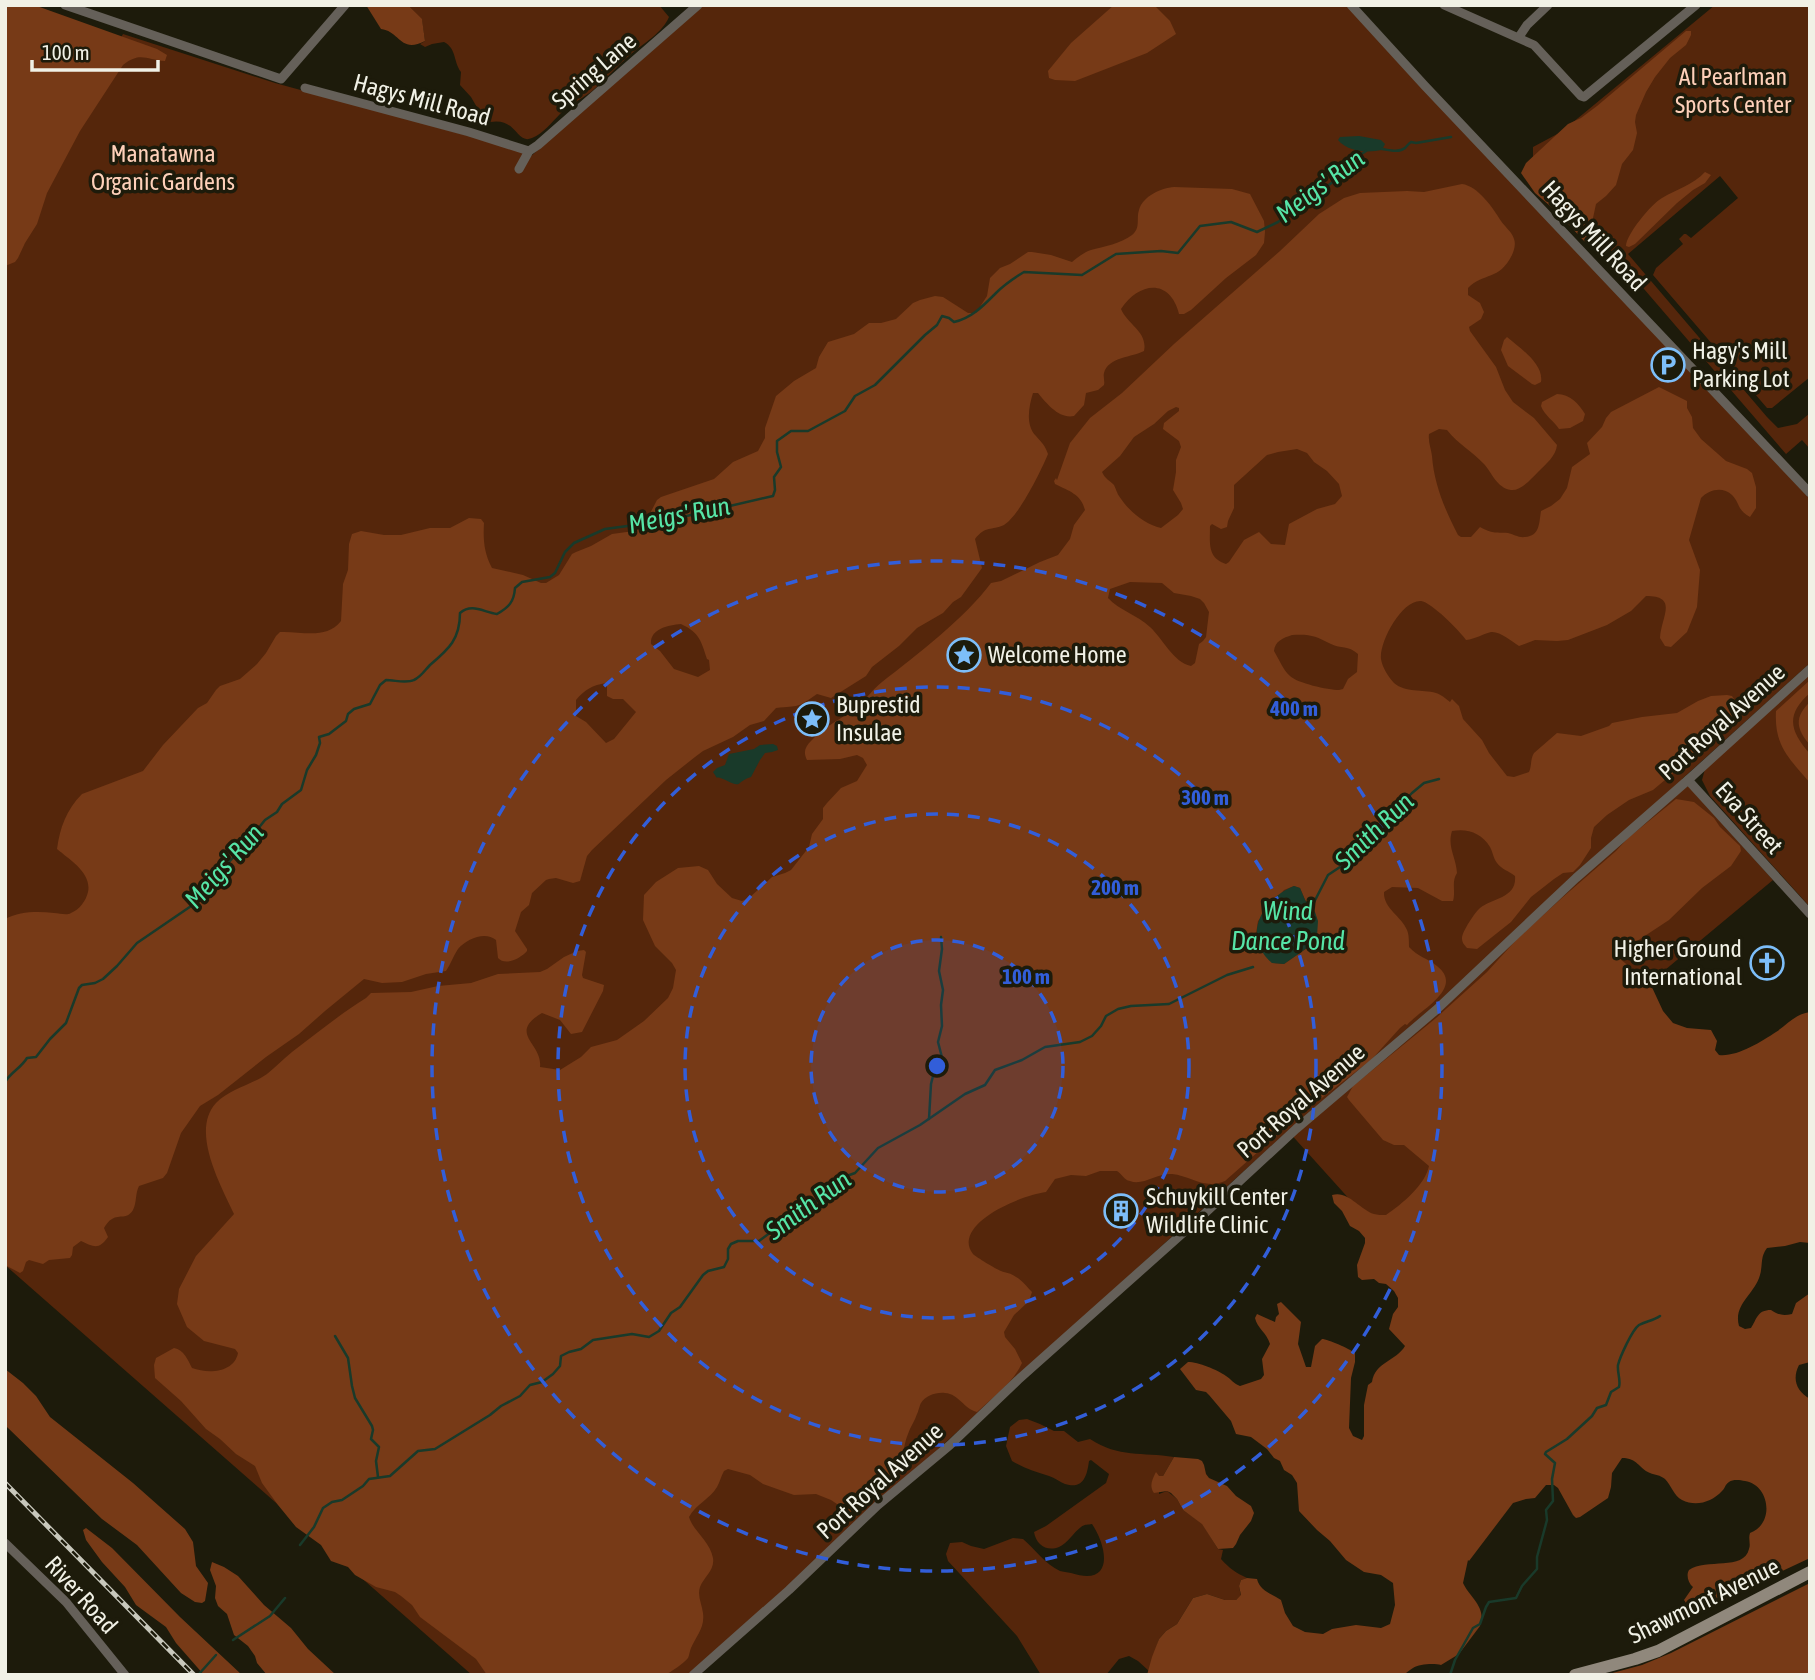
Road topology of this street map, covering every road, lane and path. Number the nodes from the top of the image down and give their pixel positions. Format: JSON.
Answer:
{"nodes":[{"id":1,"x":65,"y":5,"type":"edge"},
{"id":2,"x":345,"y":5,"type":"edge"},
{"id":3,"x":698,"y":5,"type":"edge"},
{"id":4,"x":1351,"y":5,"type":"edge"},
{"id":5,"x":1444,"y":5,"type":"edge"},
{"id":6,"x":1548,"y":5,"type":"edge"},
{"id":7,"x":1696,"y":5,"type":"edge"},
{"id":8,"x":1519,"y":37,"type":"junction"},
{"id":9,"x":305,"y":88,"type":"dead end"},
{"id":10,"x":529,"y":151,"type":"junction"},
{"id":11,"x":519,"y":169,"type":"dead end"},
{"id":12,"x":1810,"y":493,"type":"edge"},
{"id":13,"x":1810,"y":669,"type":"edge"},
{"id":14,"x":1688,"y":779,"type":"junction"},
{"id":15,"x":1810,"y":914,"type":"edge"},
{"id":16,"x":5,"y":1544,"type":"edge"},
{"id":17,"x":1810,"y":1572,"type":"edge"},
{"id":18,"x":125,"y":1675,"type":"edge"},
{"id":19,"x":693,"y":1675,"type":"edge"},
{"id":20,"x":1575,"y":1675,"type":"edge"}],
"edges":[{"from":1,"to":2,"type":"street"},
{"from":3,"to":10,"type":"street","name":"Spring Lane"},
{"from":4,"to":12,"type":"street","name":"Hagys Mill Road"},
{"from":5,"to":8,"type":"street"},
{"from":6,"to":8,"type":"street"},
{"from":7,"to":8,"type":"street"},
{"from":9,"to":10,"type":"street","name":"Hagys Mill Road"},
{"from":10,"to":11,"type":"street","name":"Spring Lane"},
{"from":13,"to":14,"type":"street","name":"Port Royal Avenue"},
{"from":14,"to":15,"type":"street","name":"Eva Street"},
{"from":14,"to":19,"type":"street","name":"Port Royal Avenue"},
{"from":16,"to":18,"type":"street","name":"River Road"},
{"from":17,"to":20,"type":"main road","name":"Shawmont Avenue"}]}
